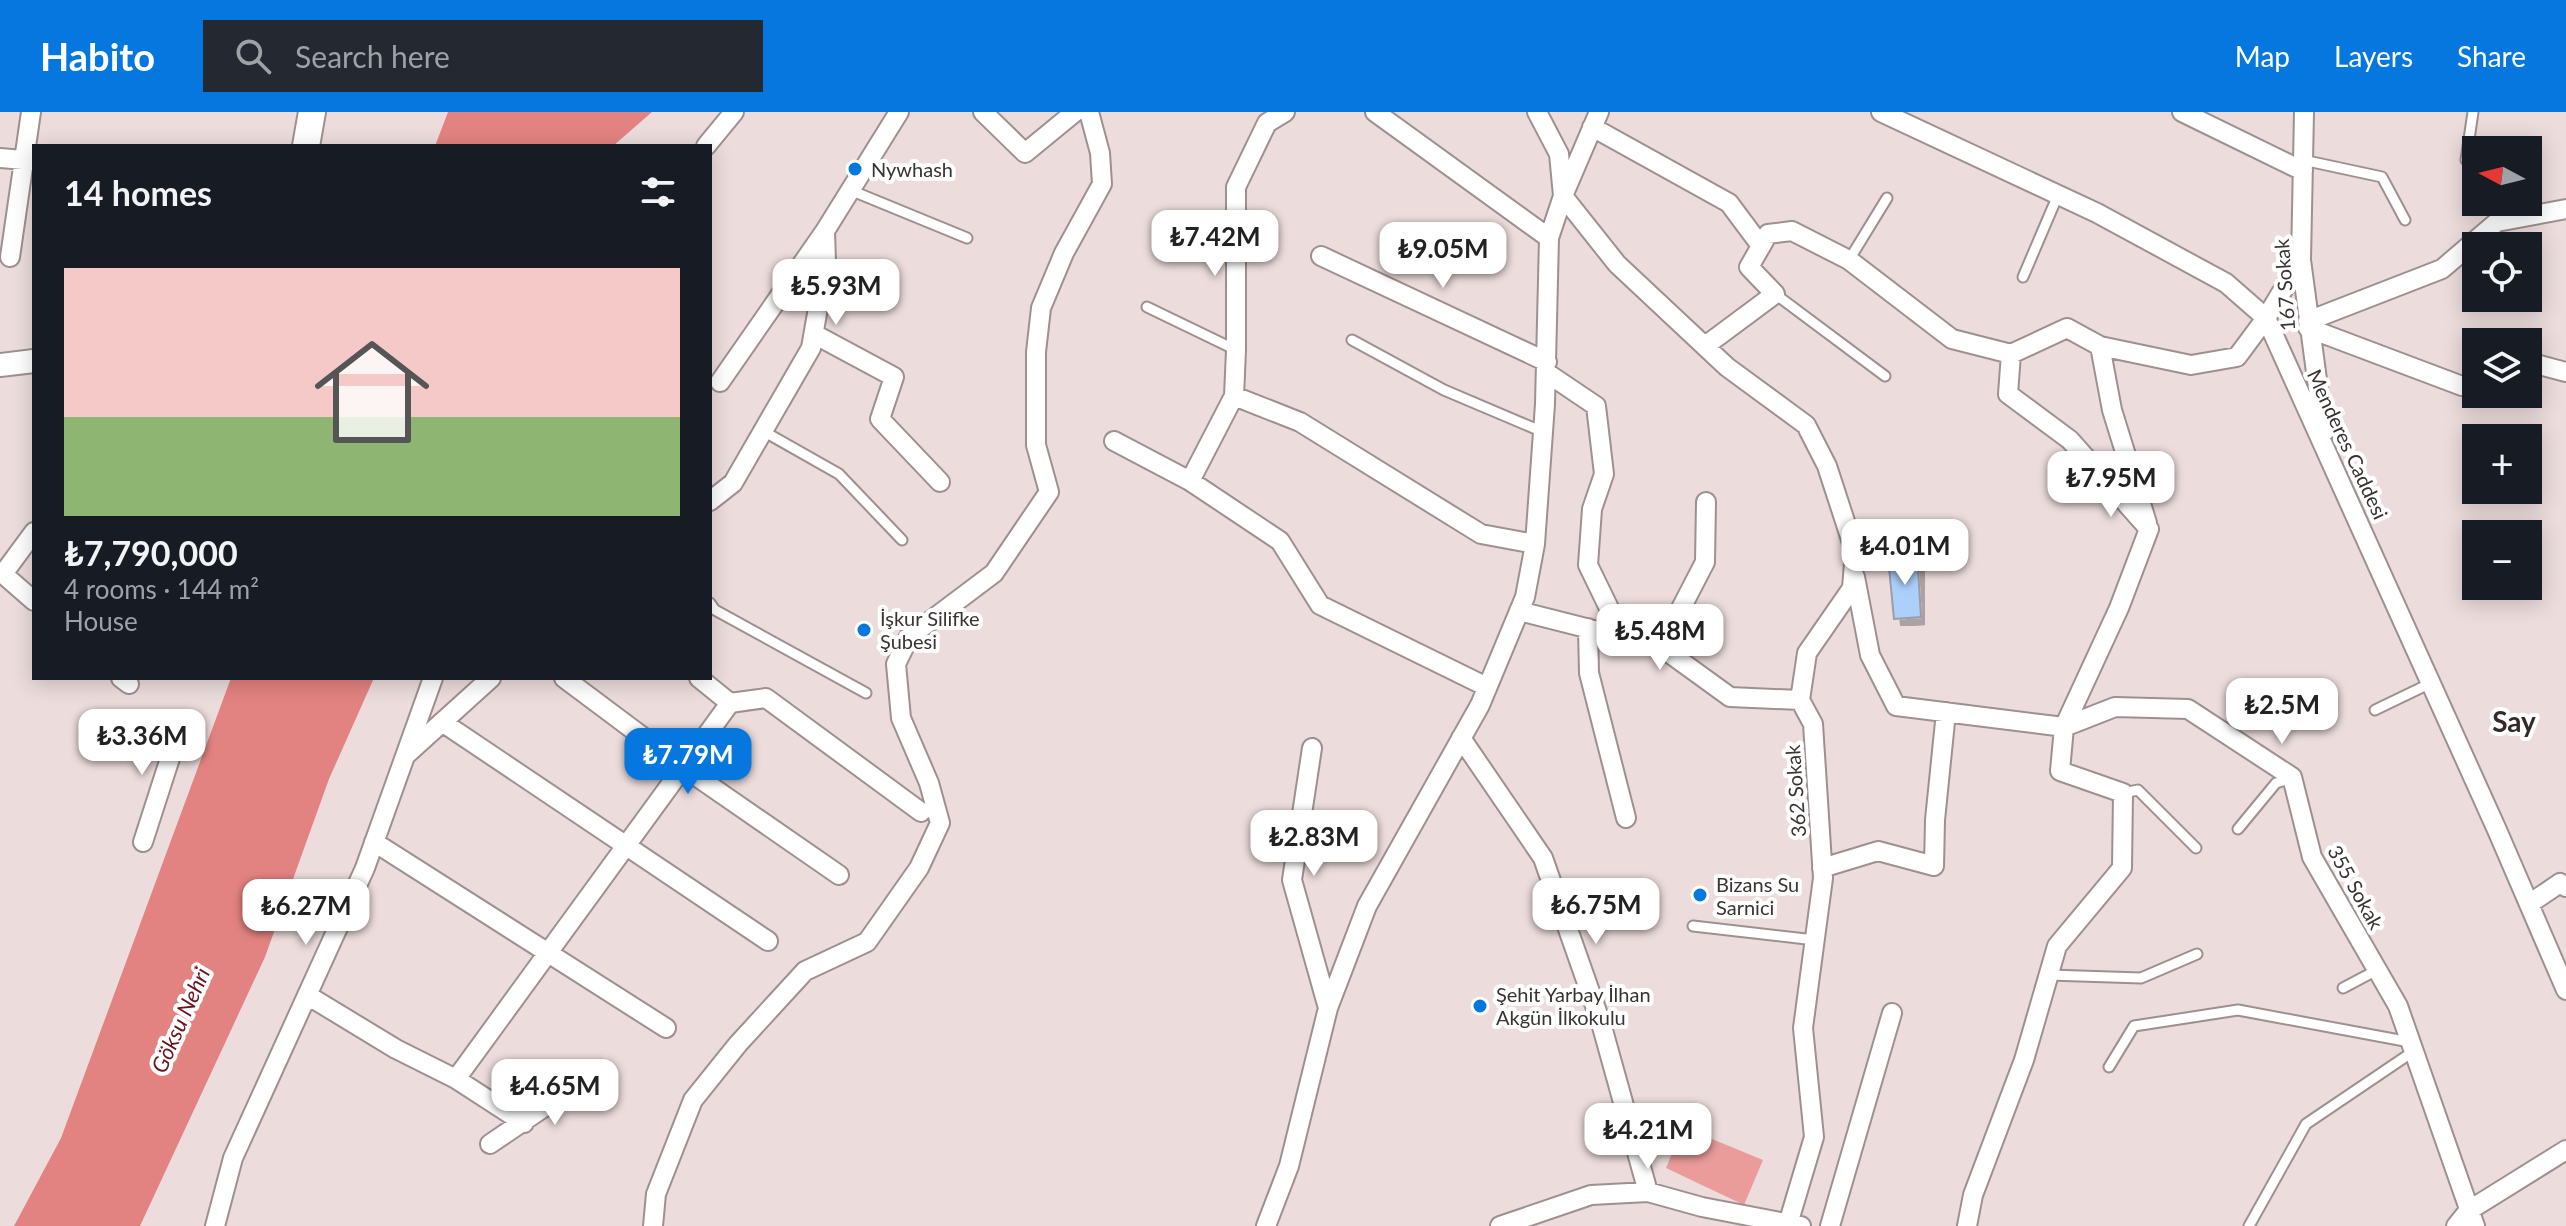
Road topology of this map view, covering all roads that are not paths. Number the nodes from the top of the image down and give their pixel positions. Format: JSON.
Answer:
{"nodes":[{"id":1,"x":31,"y":112,"type":"edge"},
{"id":2,"x":312,"y":112,"type":"edge"},
{"id":3,"x":325,"y":112,"type":"edge"},
{"id":4,"x":734,"y":112,"type":"edge"},
{"id":5,"x":899,"y":112,"type":"edge"},
{"id":6,"x":983,"y":112,"type":"edge"},
{"id":7,"x":1075,"y":112,"type":"edge"},
{"id":8,"x":1089,"y":112,"type":"edge"},
{"id":9,"x":1285,"y":112,"type":"edge"},
{"id":10,"x":1375,"y":112,"type":"edge"},
{"id":11,"x":1537,"y":112,"type":"edge"},
{"id":12,"x":1881,"y":112,"type":"edge"},
{"id":13,"x":2182,"y":112,"type":"edge"},
{"id":14,"x":2304,"y":112,"type":"edge"},
{"id":15,"x":2473,"y":112,"type":"edge"},
{"id":16,"x":1595,"y":120,"type":"edge"},
{"id":17,"x":2470,"y":136,"type":"edge"},
{"id":18,"x":306,"y":144,"type":"edge"},
{"id":19,"x":325,"y":144,"type":"edge"},
{"id":20,"x":708,"y":144,"type":"edge"},
{"id":21,"x":0,"y":158,"type":"edge"},
{"id":22,"x":29,"y":160,"type":"edge"},
{"id":23,"x":2303,"y":166,"type":"junction"},
{"id":24,"x":850,"y":190,"type":"junction"},
{"id":25,"x":2058,"y":195,"type":"junction"},
{"id":26,"x":1563,"y":196,"type":"junction"},
{"id":27,"x":1887,"y":198,"type":"dead end"},
{"id":28,"x":2566,"y":209,"type":"edge"},
{"id":29,"x":2405,"y":220,"type":"dead end"},
{"id":30,"x":825,"y":231,"type":"junction"},
{"id":31,"x":967,"y":238,"type":"dead end"},
{"id":32,"x":1549,"y":238,"type":"junction"},
{"id":33,"x":1761,"y":246,"type":"junction"},
{"id":34,"x":1321,"y":256,"type":"dead end"},
{"id":35,"x":10,"y":257,"type":"dead end"},
{"id":36,"x":1849,"y":260,"type":"junction"},
{"id":37,"x":2301,"y":260,"type":"junction"},
{"id":38,"x":2023,"y":277,"type":"dead end"},
{"id":39,"x":1775,"y":294,"type":"junction"},
{"id":40,"x":1147,"y":307,"type":"dead end"},
{"id":41,"x":2266,"y":318,"type":"junction"},
{"id":42,"x":2308,"y":324,"type":"junction"},
{"id":43,"x":814,"y":334,"type":"junction"},
{"id":44,"x":1352,"y":340,"type":"dead end"},
{"id":45,"x":1705,"y":346,"type":"junction"},
{"id":46,"x":2100,"y":346,"type":"junction"},
{"id":47,"x":1236,"y":350,"type":"junction"},
{"id":48,"x":2011,"y":354,"type":"junction"},
{"id":49,"x":32,"y":361,"type":"edge"},
{"id":50,"x":0,"y":365,"type":"edge"},
{"id":51,"x":2542,"y":366,"type":"edge"},
{"id":52,"x":1547,"y":368,"type":"junction"},
{"id":53,"x":2566,"y":372,"type":"edge"},
{"id":54,"x":1885,"y":376,"type":"dead end"},
{"id":55,"x":720,"y":382,"type":"dead end"},
{"id":56,"x":2462,"y":386,"type":"edge"},
{"id":57,"x":1234,"y":396,"type":"junction"},
{"id":58,"x":763,"y":431,"type":"junction"},
{"id":59,"x":1543,"y":432,"type":"junction"},
{"id":60,"x":1114,"y":441,"type":"dead end"},
{"id":61,"x":2327,"y":453,"type":"junction"},
{"id":62,"x":1190,"y":481,"type":"junction"},
{"id":63,"x":940,"y":482,"type":"dead end"},
{"id":64,"x":712,"y":499,"type":"edge"},
{"id":65,"x":1706,"y":502,"type":"dead end"},
{"id":66,"x":2149,"y":529,"type":"junction"},
{"id":67,"x":32,"y":535,"type":"edge"},
{"id":68,"x":902,"y":540,"type":"dead end"},
{"id":69,"x":1535,"y":544,"type":"junction"},
{"id":70,"x":1854,"y":571,"type":"junction"},
{"id":71,"x":32,"y":599,"type":"edge"},
{"id":72,"x":712,"y":606,"type":"edge"},
{"id":73,"x":1519,"y":611,"type":"junction"},
{"id":74,"x":1588,"y":628,"type":"junction"},
{"id":75,"x":1623,"y":637,"type":"junction"},
{"id":76,"x":1661,"y":647,"type":"junction"},
{"id":77,"x":432,"y":680,"type":"edge"},
{"id":78,"x":489,"y":680,"type":"edge"},
{"id":79,"x":567,"y":680,"type":"edge"},
{"id":80,"x":701,"y":680,"type":"edge"},
{"id":81,"x":2431,"y":683,"type":"junction"},
{"id":82,"x":1487,"y":687,"type":"junction"},
{"id":83,"x":866,"y":693,"type":"dead end"},
{"id":84,"x":1800,"y":700,"type":"junction"},
{"id":85,"x":730,"y":703,"type":"junction"},
{"id":86,"x":2375,"y":710,"type":"dead end"},
{"id":87,"x":1946,"y":712,"type":"junction"},
{"id":88,"x":442,"y":722,"type":"junction"},
{"id":89,"x":181,"y":724,"type":"dead end"},
{"id":90,"x":2064,"y":727,"type":"junction"},
{"id":91,"x":1461,"y":738,"type":"junction"},
{"id":92,"x":1312,"y":748,"type":"dead end"},
{"id":93,"x":405,"y":756,"type":"junction"},
{"id":94,"x":683,"y":767,"type":"junction"},
{"id":95,"x":2292,"y":777,"type":"junction"},
{"id":96,"x":2123,"y":793,"type":"junction"},
{"id":97,"x":921,"y":812,"type":"dead end"},
{"id":98,"x":1626,"y":818,"type":"dead end"},
{"id":99,"x":2238,"y":829,"type":"dead end"},
{"id":100,"x":143,"y":842,"type":"dead end"},
{"id":101,"x":374,"y":842,"type":"junction"},
{"id":102,"x":626,"y":846,"type":"junction"},
{"id":103,"x":2196,"y":848,"type":"dead end"},
{"id":104,"x":1822,"y":868,"type":"junction"},
{"id":105,"x":839,"y":875,"type":"dead end"},
{"id":106,"x":2566,"y":887,"type":"edge"},
{"id":107,"x":2529,"y":904,"type":"junction"},
{"id":108,"x":1693,"y":926,"type":"dead end"},
{"id":109,"x":1815,"y":940,"type":"junction"},
{"id":110,"x":768,"y":941,"type":"dead end"},
{"id":111,"x":547,"y":952,"type":"junction"},
{"id":112,"x":2197,"y":954,"type":"dead end"},
{"id":113,"x":2377,"y":970,"type":"junction"},
{"id":114,"x":2049,"y":975,"type":"junction"},
{"id":115,"x":2343,"y":988,"type":"dead end"},
{"id":116,"x":2566,"y":990,"type":"edge"},
{"id":117,"x":307,"y":995,"type":"junction"},
{"id":118,"x":1328,"y":1008,"type":"junction"},
{"id":119,"x":1892,"y":1013,"type":"dead end"},
{"id":120,"x":666,"y":1028,"type":"dead end"},
{"id":121,"x":2412,"y":1047,"type":"junction"},
{"id":122,"x":2109,"y":1067,"type":"dead end"},
{"id":123,"x":456,"y":1079,"type":"junction"},
{"id":124,"x":605,"y":1079,"type":"dead end"},
{"id":125,"x":524,"y":1123,"type":"junction"},
{"id":126,"x":490,"y":1144,"type":"dead end"},
{"id":127,"x":2566,"y":1150,"type":"edge"},
{"id":128,"x":1648,"y":1192,"type":"junction"},
{"id":129,"x":2471,"y":1218,"type":"edge"},
{"id":130,"x":1757,"y":1222,"type":"edge"},
{"id":131,"x":1794,"y":1225,"type":"edge"},
{"id":132,"x":215,"y":1226,"type":"edge"},
{"id":133,"x":653,"y":1226,"type":"edge"},
{"id":134,"x":1266,"y":1226,"type":"edge"},
{"id":135,"x":1500,"y":1226,"type":"edge"},
{"id":136,"x":1830,"y":1226,"type":"edge"},
{"id":137,"x":1967,"y":1226,"type":"edge"},
{"id":138,"x":2249,"y":1226,"type":"edge"},
{"id":139,"x":2456,"y":1226,"type":"edge"}],
"edges":[{"from":1,"to":22,"type":"street"},
{"from":2,"to":18,"type":"main road"},
{"from":3,"to":19,"type":"main road"},
{"from":4,"to":20,"type":"street"},
{"from":5,"to":24,"type":"street"},
{"from":6,"to":7,"type":"street"},
{"from":8,"to":133,"type":"street"},
{"from":9,"to":47,"type":"street"},
{"from":10,"to":32,"type":"street"},
{"from":11,"to":26,"type":"street"},
{"from":12,"to":25,"type":"street","name":"Menderes Caddesi"},
{"from":13,"to":23,"type":"street"},
{"from":14,"to":23,"type":"street","name":"167 Sokak"},
{"from":15,"to":17,"type":"lane"},
{"from":16,"to":26,"type":"street"},
{"from":16,"to":33,"type":"street"},
{"from":21,"to":22,"type":"street"},
{"from":22,"to":35,"type":"street"},
{"from":23,"to":29,"type":"lane"},
{"from":23,"to":37,"type":"street","name":"167 Sokak"},
{"from":24,"to":30,"type":"street"},
{"from":24,"to":31,"type":"lane"},
{"from":25,"to":38,"type":"lane"},
{"from":25,"to":41,"type":"street","name":"Menderes Caddesi"},
{"from":26,"to":32,"type":"street"},
{"from":26,"to":45,"type":"street"},
{"from":27,"to":36,"type":"lane"},
{"from":28,"to":42,"type":"street"},
{"from":30,"to":43,"type":"street"},
{"from":30,"to":55,"type":"street"},
{"from":32,"to":52,"type":"street"},
{"from":33,"to":36,"type":"street"},
{"from":33,"to":39,"type":"street"},
{"from":34,"to":52,"type":"street"},
{"from":36,"to":48,"type":"street"},
{"from":37,"to":41,"type":"street"},
{"from":37,"to":42,"type":"street","name":"167 Sokak"},
{"from":39,"to":45,"type":"street"},
{"from":39,"to":54,"type":"lane"},
{"from":40,"to":47,"type":"lane"},
{"from":41,"to":46,"type":"street"},
{"from":41,"to":61,"type":"street","name":"Menderes Caddesi"},
{"from":42,"to":56,"type":"street"},
{"from":42,"to":61,"type":"street","name":"167 Sokak"},
{"from":43,"to":58,"type":"street"},
{"from":43,"to":63,"type":"street"},
{"from":44,"to":59,"type":"lane"},
{"from":45,"to":70,"type":"street"},
{"from":46,"to":48,"type":"street"},
{"from":46,"to":66,"type":"street"},
{"from":47,"to":57,"type":"street"},
{"from":48,"to":66,"type":"street"},
{"from":49,"to":50,"type":"street"},
{"from":51,"to":53,"type":"street"},
{"from":52,"to":59,"type":"street"},
{"from":52,"to":75,"type":"street"},
{"from":57,"to":62,"type":"street"},
{"from":57,"to":69,"type":"street"},
{"from":58,"to":64,"type":"street"},
{"from":58,"to":68,"type":"lane"},
{"from":59,"to":69,"type":"street"},
{"from":60,"to":62,"type":"street"},
{"from":61,"to":81,"type":"street","name":"Menderes Caddesi"},
{"from":62,"to":82,"type":"street"},
{"from":65,"to":76,"type":"street"},
{"from":66,"to":90,"type":"street"},
{"from":67,"to":71,"type":"street"},
{"from":69,"to":73,"type":"street"},
{"from":70,"to":84,"type":"street","name":"362 Sokak"},
{"from":70,"to":87,"type":"street"},
{"from":72,"to":83,"type":"lane"},
{"from":73,"to":74,"type":"street"},
{"from":73,"to":82,"type":"street"},
{"from":74,"to":75,"type":"street"},
{"from":74,"to":98,"type":"street"},
{"from":75,"to":76,"type":"street"},
{"from":76,"to":84,"type":"street"},
{"from":77,"to":93,"type":"street"},
{"from":78,"to":88,"type":"street"},
{"from":79,"to":94,"type":"street"},
{"from":80,"to":85,"type":"street"},
{"from":81,"to":86,"type":"lane"},
{"from":81,"to":107,"type":"street","name":"Menderes Caddesi"},
{"from":82,"to":91,"type":"street"},
{"from":84,"to":104,"type":"street","name":"362 Sokak"},
{"from":85,"to":94,"type":"street"},
{"from":85,"to":97,"type":"street"},
{"from":87,"to":90,"type":"street"},
{"from":87,"to":104,"type":"street"},
{"from":88,"to":93,"type":"street"},
{"from":88,"to":102,"type":"street"},
{"from":89,"to":100,"type":"street"},
{"from":90,"to":95,"type":"street"},
{"from":90,"to":96,"type":"street"},
{"from":91,"to":118,"type":"street"},
{"from":91,"to":128,"type":"street"},
{"from":92,"to":118,"type":"street"},
{"from":93,"to":101,"type":"street"},
{"from":94,"to":102,"type":"street"},
{"from":94,"to":105,"type":"street"},
{"from":95,"to":99,"type":"lane"},
{"from":95,"to":113,"type":"street","name":"355 Sokak"},
{"from":96,"to":103,"type":"lane"},
{"from":96,"to":114,"type":"street"},
{"from":101,"to":111,"type":"street"},
{"from":101,"to":117,"type":"street"},
{"from":102,"to":110,"type":"street"},
{"from":102,"to":111,"type":"street"},
{"from":104,"to":109,"type":"street","name":"362 Sokak"},
{"from":106,"to":107,"type":"street"},
{"from":107,"to":116,"type":"street","name":"Menderes Caddesi"},
{"from":108,"to":109,"type":"lane"},
{"from":109,"to":131,"type":"street","name":"362 Sokak"},
{"from":111,"to":120,"type":"street"},
{"from":111,"to":123,"type":"street"},
{"from":112,"to":114,"type":"lane"},
{"from":113,"to":115,"type":"lane"},
{"from":113,"to":121,"type":"street","name":"355 Sokak"},
{"from":114,"to":137,"type":"street"},
{"from":117,"to":123,"type":"street"},
{"from":117,"to":132,"type":"street"},
{"from":118,"to":134,"type":"street"},
{"from":119,"to":136,"type":"street"},
{"from":121,"to":122,"type":"lane"},
{"from":121,"to":129,"type":"street","name":"355 Sokak"},
{"from":121,"to":138,"type":"lane"},
{"from":123,"to":125,"type":"street"},
{"from":124,"to":125,"type":"street"},
{"from":125,"to":126,"type":"street"},
{"from":127,"to":129,"type":"street"},
{"from":128,"to":130,"type":"street"},
{"from":128,"to":135,"type":"street"},
{"from":129,"to":139,"type":"street"},
{"from":130,"to":131,"type":"street"}]}
